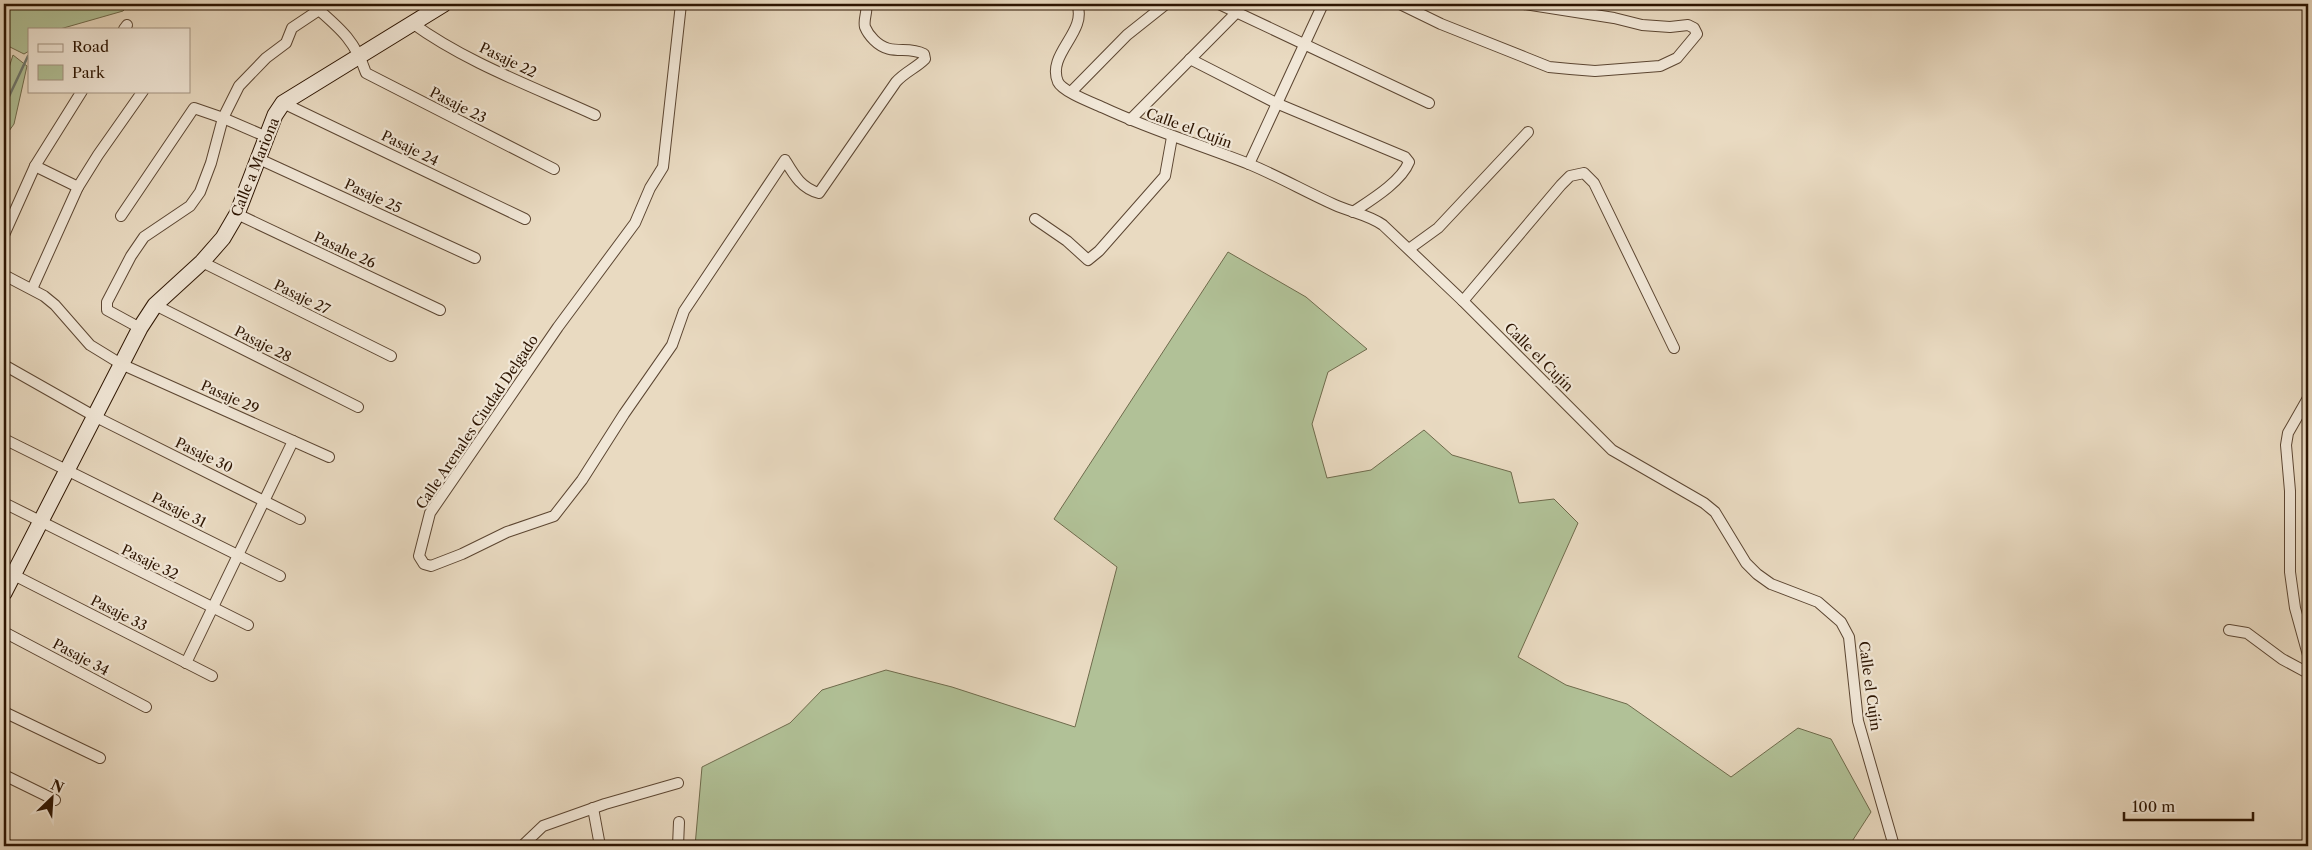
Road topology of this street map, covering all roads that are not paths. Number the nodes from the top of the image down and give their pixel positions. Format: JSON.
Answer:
{"nodes":[{"id":1,"x":444,"y":4,"type":"edge"},
{"id":2,"x":681,"y":4,"type":"edge"},
{"id":3,"x":866,"y":4,"type":"edge"},
{"id":4,"x":1077,"y":4,"type":"edge"},
{"id":5,"x":1166,"y":4,"type":"edge"},
{"id":6,"x":1219,"y":4,"type":"edge"},
{"id":7,"x":1323,"y":4,"type":"edge"},
{"id":8,"x":1400,"y":4,"type":"edge"},
{"id":9,"x":1524,"y":4,"type":"edge"},
{"id":10,"x":318,"y":6,"type":"edge"},
{"id":11,"x":1236,"y":13,"type":"junction"},
{"id":12,"x":412,"y":23,"type":"junction"},
{"id":13,"x":1304,"y":45,"type":"junction"},
{"id":14,"x":360,"y":56,"type":"junction"},
{"id":15,"x":1190,"y":59,"type":"junction"},
{"id":16,"x":81,"y":92,"type":"edge"},
{"id":17,"x":142,"y":92,"type":"edge"},
{"id":18,"x":1071,"y":92,"type":"junction"},
{"id":19,"x":1276,"y":102,"type":"junction"},
{"id":20,"x":283,"y":103,"type":"junction"},
{"id":21,"x":1430,"y":103,"type":"dead end"},
{"id":22,"x":595,"y":115,"type":"dead end"},
{"id":23,"x":223,"y":118,"type":"junction"},
{"id":24,"x":1130,"y":120,"type":"junction"},
{"id":25,"x":1528,"y":132,"type":"dead end"},
{"id":26,"x":267,"y":137,"type":"junction"},
{"id":27,"x":1172,"y":137,"type":"junction"},
{"id":28,"x":259,"y":159,"type":"junction"},
{"id":29,"x":1249,"y":164,"type":"junction"},
{"id":30,"x":35,"y":166,"type":"junction"},
{"id":31,"x":554,"y":170,"type":"dead end"},
{"id":32,"x":78,"y":187,"type":"junction"},
{"id":33,"x":1353,"y":212,"type":"junction"},
{"id":34,"x":238,"y":214,"type":"junction"},
{"id":35,"x":121,"y":216,"type":"dead end"},
{"id":36,"x":1035,"y":218,"type":"dead end"},
{"id":37,"x":525,"y":219,"type":"dead end"},
{"id":38,"x":4,"y":235,"type":"edge"},
{"id":39,"x":1409,"y":249,"type":"junction"},
{"id":40,"x":475,"y":258,"type":"dead end"},
{"id":41,"x":202,"y":262,"type":"junction"},
{"id":42,"x":4,"y":275,"type":"edge"},
{"id":43,"x":32,"y":289,"type":"junction"},
{"id":44,"x":1463,"y":300,"type":"junction"},
{"id":45,"x":155,"y":305,"type":"junction"},
{"id":46,"x":440,"y":310,"type":"dead end"},
{"id":47,"x":140,"y":328,"type":"junction"},
{"id":48,"x":1674,"y":348,"type":"dead end"},
{"id":49,"x":391,"y":356,"type":"dead end"},
{"id":50,"x":121,"y":364,"type":"junction"},
{"id":51,"x":4,"y":365,"type":"edge"},
{"id":52,"x":2308,"y":398,"type":"edge"},
{"id":53,"x":358,"y":407,"type":"dead end"},
{"id":54,"x":94,"y":416,"type":"junction"},
{"id":55,"x":4,"y":439,"type":"edge"},
{"id":56,"x":293,"y":441,"type":"junction"},
{"id":57,"x":329,"y":457,"type":"dead end"},
{"id":58,"x":66,"y":469,"type":"junction"},
{"id":59,"x":265,"y":501,"type":"junction"},
{"id":60,"x":4,"y":505,"type":"edge"},
{"id":61,"x":300,"y":519,"type":"dead end"},
{"id":62,"x":40,"y":522,"type":"junction"},
{"id":63,"x":238,"y":555,"type":"junction"},
{"id":64,"x":8,"y":572,"type":"edge"},
{"id":65,"x":280,"y":576,"type":"dead end"},
{"id":66,"x":4,"y":593,"type":"edge"},
{"id":67,"x":213,"y":608,"type":"junction"},
{"id":68,"x":248,"y":625,"type":"dead end"},
{"id":69,"x":2230,"y":630,"type":"dead end"},
{"id":70,"x":4,"y":632,"type":"edge"},
{"id":71,"x":2308,"y":655,"type":"edge"},
{"id":72,"x":186,"y":663,"type":"junction"},
{"id":73,"x":2308,"y":673,"type":"edge"},
{"id":74,"x":212,"y":676,"type":"dead end"},
{"id":75,"x":146,"y":707,"type":"dead end"},
{"id":76,"x":4,"y":712,"type":"edge"},
{"id":77,"x":100,"y":758,"type":"dead end"},
{"id":78,"x":4,"y":775,"type":"edge"},
{"id":79,"x":678,"y":783,"type":"dead end"},
{"id":80,"x":55,"y":800,"type":"dead end"},
{"id":81,"x":593,"y":808,"type":"junction"},
{"id":82,"x":679,"y":822,"type":"dead end"},
{"id":83,"x":4,"y":843,"type":"edge"},
{"id":84,"x":10,"y":846,"type":"edge"},
{"id":85,"x":522,"y":846,"type":"edge"},
{"id":86,"x":600,"y":846,"type":"edge"},
{"id":87,"x":678,"y":846,"type":"edge"},
{"id":88,"x":1894,"y":846,"type":"edge"}],
"edges":[{"from":1,"to":12,"type":"main road","name":"Calle a Mariona"},
{"from":2,"to":3,"type":"street","name":"Calle Arenales Ciudad Delgado"},
{"from":4,"to":18,"type":"street","name":"Calle el Cujín"},
{"from":5,"to":18,"type":"street"},
{"from":6,"to":11,"type":"street"},
{"from":7,"to":13,"type":"street"},
{"from":8,"to":9,"type":"street"},
{"from":10,"to":14,"type":"street","name":"Pasaje 23"},
{"from":10,"to":23,"type":"street"},
{"from":11,"to":13,"type":"street"},
{"from":11,"to":15,"type":"street"},
{"from":12,"to":14,"type":"main road","name":"Calle a Mariona"},
{"from":12,"to":22,"type":"street","name":"Pasaje 22"},
{"from":13,"to":19,"type":"street"},
{"from":13,"to":21,"type":"street"},
{"from":14,"to":20,"type":"main road","name":"Calle a Mariona"},
{"from":14,"to":31,"type":"street","name":"Pasaje 23"},
{"from":15,"to":19,"type":"street"},
{"from":15,"to":24,"type":"street"},
{"from":16,"to":30,"type":"street"},
{"from":17,"to":32,"type":"street"},
{"from":18,"to":24,"type":"street","name":"Calle el Cujín"},
{"from":19,"to":29,"type":"street"},
{"from":19,"to":33,"type":"street"},
{"from":20,"to":26,"type":"main road","name":"Calle a Mariona"},
{"from":20,"to":37,"type":"street","name":"Pasaje 24"},
{"from":23,"to":26,"type":"street"},
{"from":23,"to":35,"type":"street"},
{"from":23,"to":47,"type":"street"},
{"from":24,"to":27,"type":"street","name":"Calle el Cujín"},
{"from":25,"to":39,"type":"street"},
{"from":26,"to":28,"type":"main road","name":"Calle a Mariona"},
{"from":27,"to":29,"type":"street","name":"Calle el Cujín"},
{"from":27,"to":36,"type":"street"},
{"from":28,"to":34,"type":"main road","name":"Calle a Mariona"},
{"from":28,"to":40,"type":"street","name":"Pasaje 25"},
{"from":29,"to":33,"type":"street","name":"Calle el Cujín"},
{"from":30,"to":32,"type":"street"},
{"from":30,"to":38,"type":"street"},
{"from":32,"to":43,"type":"street"},
{"from":33,"to":39,"type":"street","name":"Calle el Cujín"},
{"from":34,"to":41,"type":"main road","name":"Calle a Mariona"},
{"from":34,"to":46,"type":"street","name":"Pasahe 26"},
{"from":39,"to":44,"type":"street","name":"Calle el Cujín"},
{"from":41,"to":45,"type":"main road","name":"Calle a Mariona"},
{"from":41,"to":49,"type":"street","name":"Pasaje 27"},
{"from":42,"to":43,"type":"street","name":"Pasaje 29"},
{"from":43,"to":50,"type":"street","name":"Pasaje 29"},
{"from":44,"to":48,"type":"street"},
{"from":44,"to":88,"type":"street","name":"Calle el Cujín"},
{"from":45,"to":47,"type":"main road","name":"Calle a Mariona"},
{"from":45,"to":53,"type":"street","name":"Pasaje 28"},
{"from":47,"to":50,"type":"main road","name":"Calle a Mariona"},
{"from":50,"to":54,"type":"main road","name":"Calle a Mariona"},
{"from":50,"to":56,"type":"street","name":"Pasaje 29"},
{"from":51,"to":54,"type":"street","name":"Pasaje 30"},
{"from":52,"to":71,"type":"street"},
{"from":54,"to":58,"type":"main road","name":"Calle a Mariona"},
{"from":54,"to":59,"type":"street","name":"Pasaje 30"},
{"from":55,"to":58,"type":"street","name":"Pasaje 31"},
{"from":56,"to":57,"type":"street","name":"Pasaje 29"},
{"from":56,"to":59,"type":"street"},
{"from":58,"to":62,"type":"main road","name":"Calle a Mariona"},
{"from":58,"to":63,"type":"street","name":"Pasaje 31"},
{"from":59,"to":61,"type":"street","name":"Pasaje 30"},
{"from":59,"to":63,"type":"street"},
{"from":60,"to":62,"type":"street","name":"Pasaje 32"},
{"from":62,"to":64,"type":"main road","name":"Calle a Mariona"},
{"from":62,"to":67,"type":"street","name":"Pasaje 32"},
{"from":63,"to":65,"type":"street","name":"Pasaje 31"},
{"from":63,"to":67,"type":"street"},
{"from":64,"to":66,"type":"main road","name":"Calle a Mariona"},
{"from":64,"to":72,"type":"street","name":"Pasaje 33"},
{"from":67,"to":68,"type":"street","name":"Pasaje 32"},
{"from":67,"to":72,"type":"street"},
{"from":69,"to":73,"type":"street"},
{"from":70,"to":75,"type":"street","name":"Pasaje 34"},
{"from":72,"to":74,"type":"street","name":"Pasaje 33"},
{"from":76,"to":77,"type":"street"},
{"from":78,"to":80,"type":"street"},
{"from":79,"to":81,"type":"street"},
{"from":81,"to":85,"type":"street"},
{"from":81,"to":86,"type":"street"},
{"from":82,"to":87,"type":"street"},
{"from":83,"to":84,"type":"street"}]}
